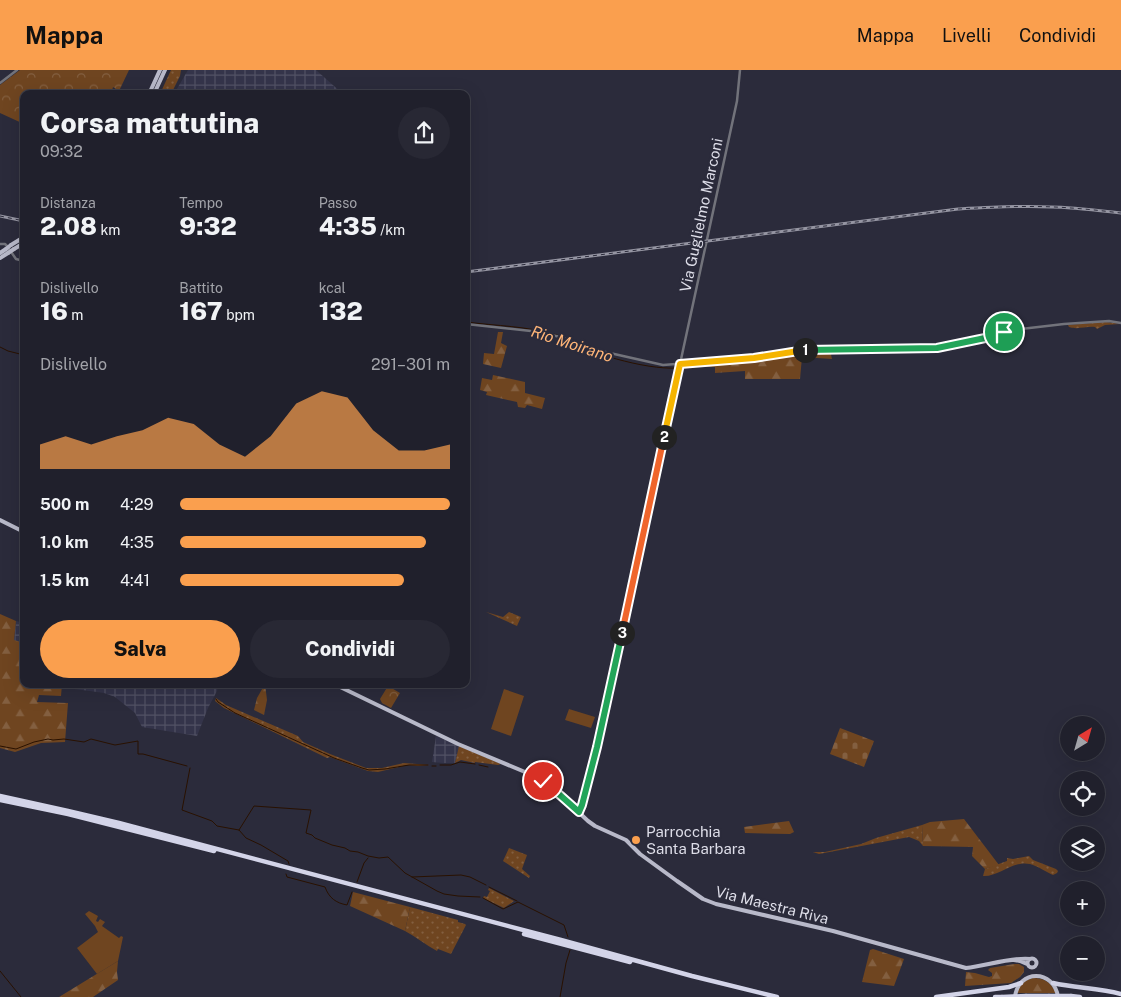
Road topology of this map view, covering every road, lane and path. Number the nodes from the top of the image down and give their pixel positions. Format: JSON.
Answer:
{"nodes":[{"id":1,"x":17,"y":70,"type":"edge"},
{"id":2,"x":160,"y":70,"type":"edge"},
{"id":3,"x":165,"y":70,"type":"edge"},
{"id":4,"x":740,"y":70,"type":"edge"},
{"id":5,"x":0,"y":83,"type":"edge"},
{"id":6,"x":151,"y":90,"type":"edge"},
{"id":7,"x":156,"y":90,"type":"edge"},
{"id":8,"x":20,"y":241,"type":"edge"},
{"id":9,"x":0,"y":244,"type":"edge"},
{"id":10,"x":20,"y":244,"type":"edge"},
{"id":11,"x":13,"y":247,"type":"junction"},
{"id":12,"x":7,"y":251,"type":"junction"},
{"id":13,"x":0,"y":253,"type":"edge"},
{"id":14,"x":0,"y":258,"type":"edge"},
{"id":15,"x":20,"y":260,"type":"edge"},
{"id":16,"x":1121,"y":323,"type":"edge"},
{"id":17,"x":470,"y":324,"type":"edge"},
{"id":18,"x":680,"y":364,"type":"junction"},
{"id":19,"x":0,"y":520,"type":"edge"},
{"id":20,"x":20,"y":530,"type":"edge"},
{"id":21,"x":342,"y":688,"type":"edge"},
{"id":22,"x":0,"y":798,"type":"edge"},
{"id":23,"x":579,"y":812,"type":"junction"},
{"id":24,"x":485,"y":922,"type":"junction"},
{"id":25,"x":1030,"y":959,"type":"junction"},
{"id":26,"x":1012,"y":960,"type":"junction"},
{"id":27,"x":1028,"y":965,"type":"junction"},
{"id":28,"x":1035,"y":966,"type":"junction"},
{"id":29,"x":1042,"y":976,"type":"junction"},
{"id":30,"x":1022,"y":981,"type":"junction"},
{"id":31,"x":1053,"y":983,"type":"junction"},
{"id":32,"x":1121,"y":994,"type":"edge"},
{"id":33,"x":1026,"y":996,"type":"edge"},
{"id":34,"x":1049,"y":996,"type":"edge"},
{"id":35,"x":1071,"y":996,"type":"edge"},
{"id":36,"x":764,"y":997,"type":"edge"},
{"id":37,"x":778,"y":997,"type":"edge"},
{"id":38,"x":936,"y":997,"type":"edge"},
{"id":39,"x":995,"y":997,"type":"edge"},
{"id":40,"x":1002,"y":997,"type":"edge"},
{"id":41,"x":1015,"y":997,"type":"edge"},
{"id":42,"x":1058,"y":997,"type":"edge"},
{"id":43,"x":1080,"y":997,"type":"edge"}],
"edges":[{"from":1,"to":5,"type":"street"},
{"from":2,"to":6,"type":"main road"},
{"from":3,"to":7,"type":"main road"},
{"from":4,"to":18,"type":"street","name":"Via Guglielmo Marconi"},
{"from":8,"to":11,"type":"main road"},
{"from":9,"to":15,"type":"street"},
{"from":10,"to":11,"type":"main road"},
{"from":11,"to":12,"type":"main road","bridge":true},
{"from":12,"to":13,"type":"main road"},
{"from":12,"to":14,"type":"main road"},
{"from":16,"to":18,"type":"street"},
{"from":17,"to":18,"type":"street"},
{"from":18,"to":23,"type":"street","name":"Via Guglielmo Marconi"},
{"from":19,"to":20,"type":"main road"},
{"from":21,"to":23,"type":"main road","name":"Via Maestra Riva"},
{"from":22,"to":24,"type":"highway"},
{"from":23,"to":26,"type":"main road","name":"Via Maestra Riva"},
{"from":24,"to":36,"type":"highway"},
{"from":24,"to":37,"type":"highway"},
{"from":25,"to":26,"type":"main road","name":"Via Maestra Riva"},
{"from":25,"to":27,"type":"main road"},
{"from":25,"to":28,"type":"main road"},
{"from":26,"to":27,"type":"main road"},
{"from":27,"to":28,"type":"main road"},
{"from":27,"to":30,"type":"main road"},
{"from":28,"to":29,"type":"main road"},
{"from":29,"to":30,"type":"main road"},
{"from":29,"to":31,"type":"main road"},
{"from":30,"to":38,"type":"highway"},
{"from":30,"to":41,"type":"main road"},
{"from":31,"to":32,"type":"highway"},
{"from":31,"to":42,"type":"main road"},
{"from":33,"to":34,"type":"highway"},
{"from":33,"to":40,"type":"highway","bridge":true},
{"from":34,"to":35,"type":"highway","bridge":true},
{"from":35,"to":43,"type":"highway"},
{"from":39,"to":40,"type":"highway"}]}
